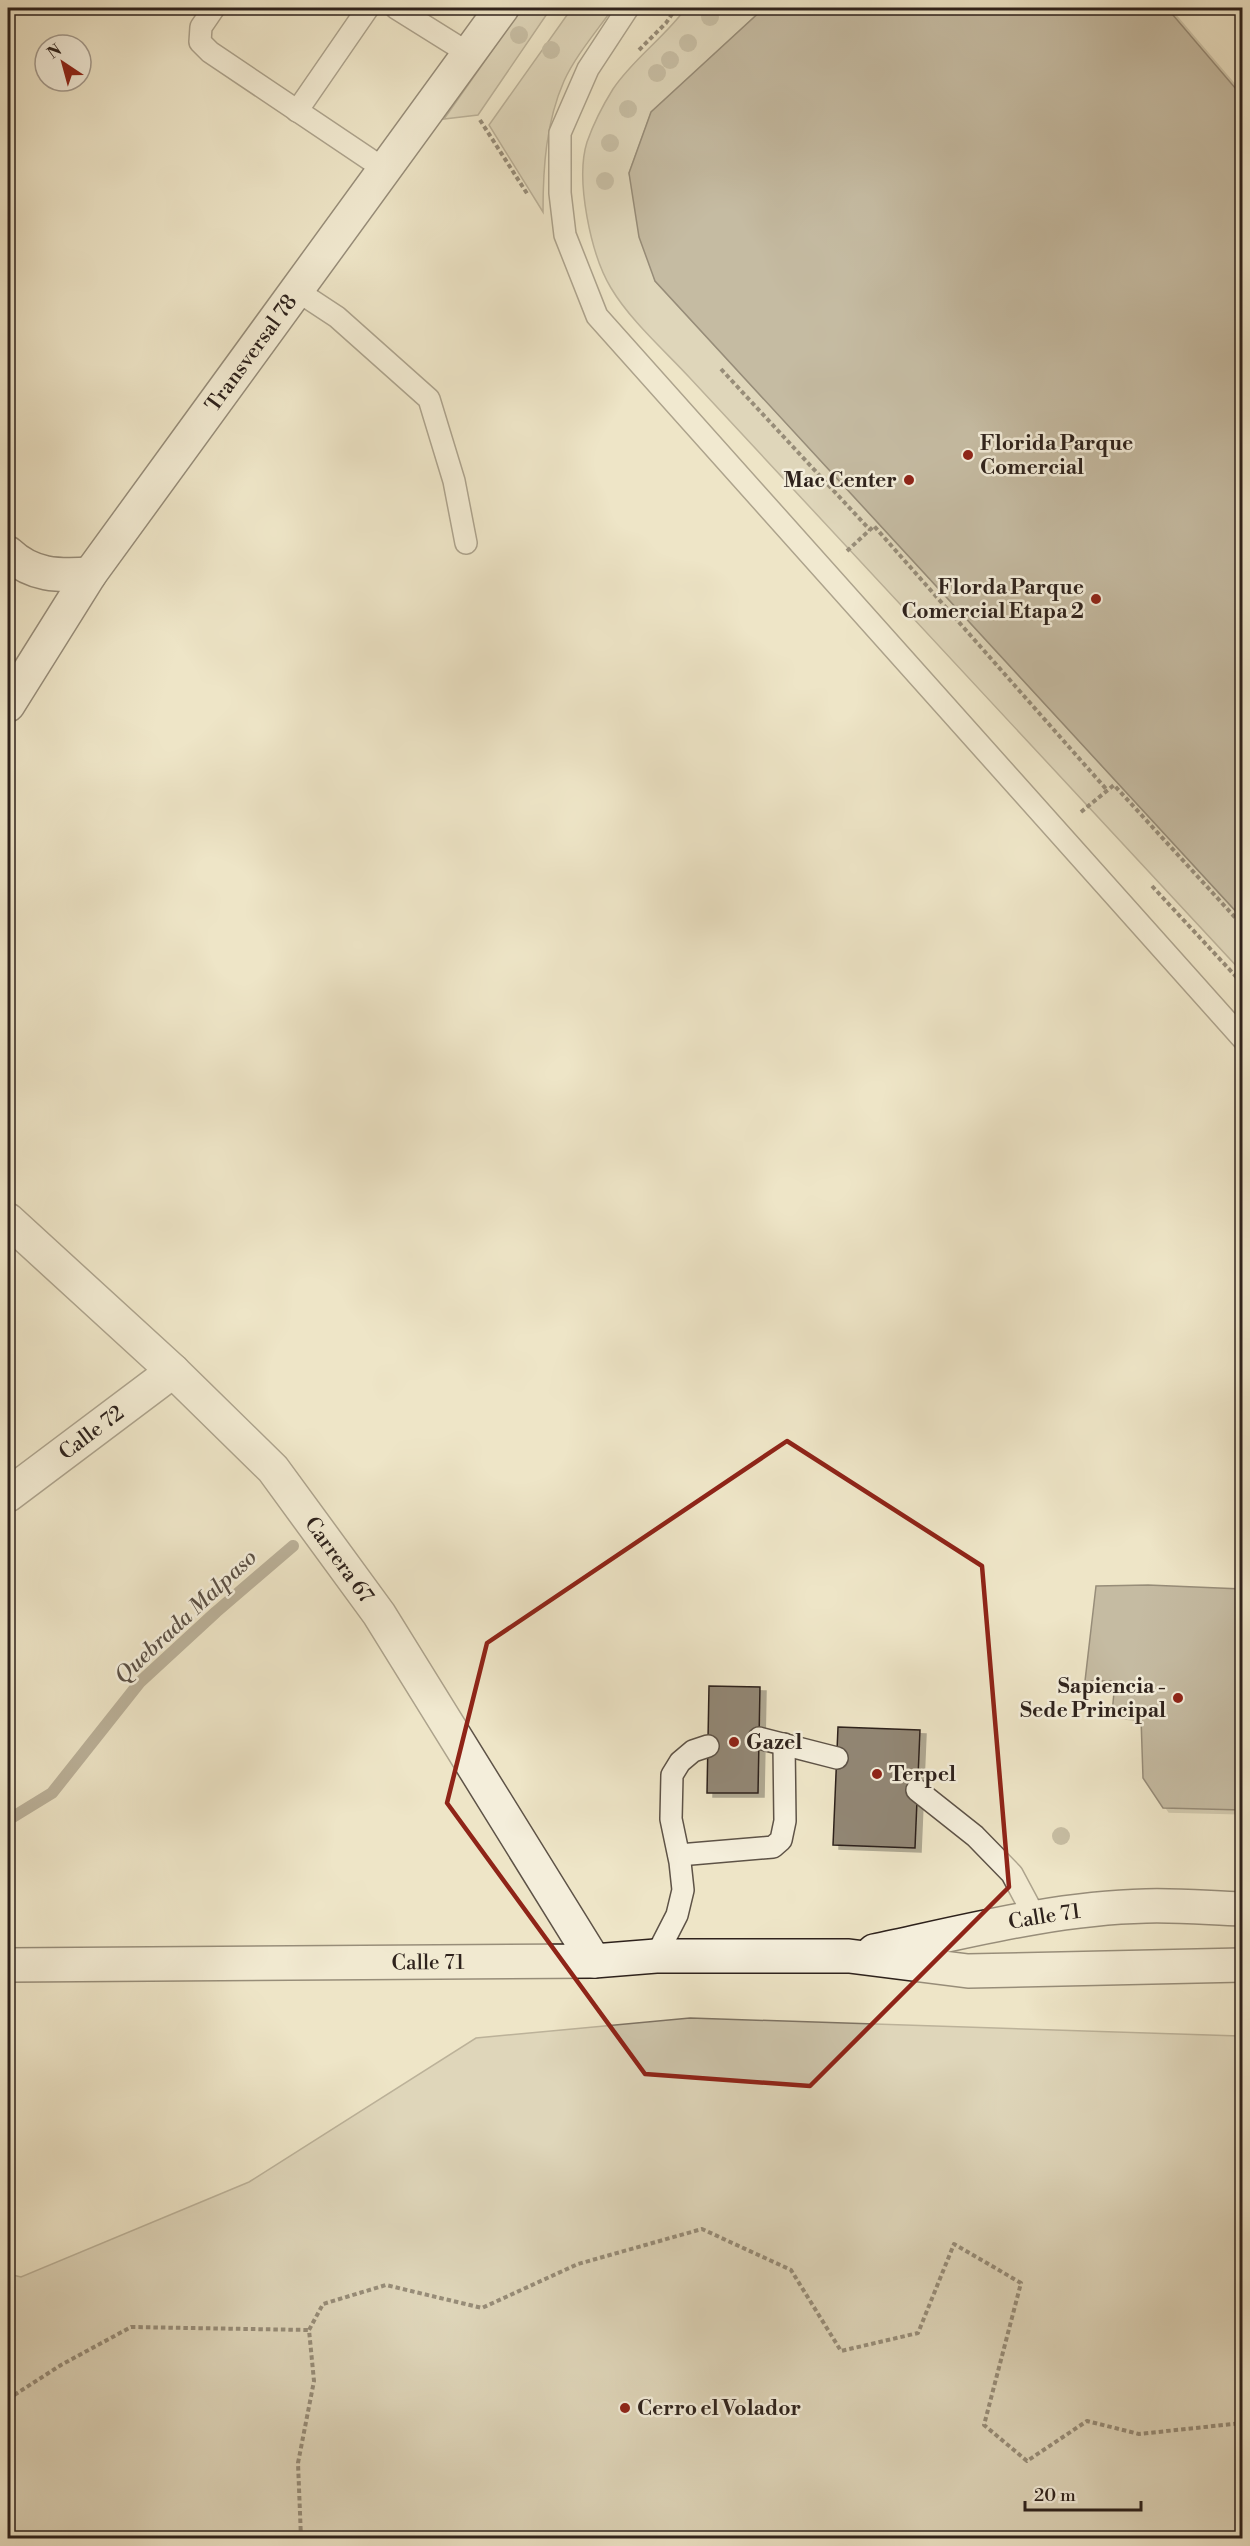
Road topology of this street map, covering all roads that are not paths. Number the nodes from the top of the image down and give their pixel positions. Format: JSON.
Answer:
{"nodes":[{"id":1,"x":214,"y":8,"type":"edge"},
{"id":2,"x":368,"y":8,"type":"edge"},
{"id":3,"x":396,"y":8,"type":"edge"},
{"id":4,"x":502,"y":8,"type":"edge"},
{"id":5,"x":628,"y":8,"type":"edge"},
{"id":6,"x":468,"y":53,"type":"junction"},
{"id":7,"x":297,"y":111,"type":"junction"},
{"id":8,"x":384,"y":169,"type":"junction"},
{"id":9,"x":296,"y":290,"type":"junction"},
{"id":10,"x":466,"y":543,"type":"dead end"},
{"id":11,"x":8,"y":553,"type":"edge"},
{"id":12,"x":90,"y":574,"type":"junction"},
{"id":13,"x":8,"y":705,"type":"edge"},
{"id":14,"x":1242,"y":1038,"type":"edge"},
{"id":15,"x":8,"y":1220,"type":"edge"},
{"id":16,"x":173,"y":1371,"type":"junction"},
{"id":17,"x":8,"y":1495,"type":"edge"},
{"id":18,"x":759,"y":1738,"type":"dead end"},
{"id":19,"x":784,"y":1744,"type":"junction"},
{"id":20,"x":708,"y":1746,"type":"dead end"},
{"id":21,"x":837,"y":1758,"type":"dead end"},
{"id":22,"x":917,"y":1790,"type":"dead end"},
{"id":23,"x":679,"y":1858,"type":"junction"},
{"id":24,"x":1242,"y":1909,"type":"edge"},
{"id":25,"x":1035,"y":1917,"type":"junction"},
{"id":26,"x":656,"y":1956,"type":"junction"},
{"id":27,"x":849,"y":1956,"type":"junction"},
{"id":28,"x":594,"y":1961,"type":"junction"},
{"id":29,"x":8,"y":1965,"type":"edge"},
{"id":30,"x":1242,"y":1965,"type":"edge"}],
"edges":[{"from":1,"to":7,"type":"lane"},
{"from":2,"to":7,"type":"lane"},
{"from":3,"to":6,"type":"lane"},
{"from":4,"to":6,"type":"main road","name":"Transversal 78"},
{"from":5,"to":14,"type":"lane"},
{"from":6,"to":8,"type":"main road","name":"Transversal 78"},
{"from":7,"to":8,"type":"lane"},
{"from":8,"to":9,"type":"main road","name":"Transversal 78"},
{"from":9,"to":10,"type":"lane"},
{"from":9,"to":12,"type":"main road","name":"Transversal 78"},
{"from":11,"to":12,"type":"main road"},
{"from":12,"to":13,"type":"main road","name":"Transversal 78"},
{"from":15,"to":16,"type":"main road","name":"Carrera 67"},
{"from":16,"to":17,"type":"main road","name":"Calle 72"},
{"from":16,"to":28,"type":"main road","name":"Carrera 67"},
{"from":18,"to":19,"type":"lane"},
{"from":19,"to":21,"type":"lane"},
{"from":19,"to":23,"type":"lane"},
{"from":20,"to":23,"type":"lane"},
{"from":22,"to":25,"type":"lane"},
{"from":23,"to":26,"type":"lane"},
{"from":24,"to":25,"type":"main road","name":"Calle 71"},
{"from":25,"to":27,"type":"main road","name":"Calle 71"},
{"from":26,"to":27,"type":"main road","name":"Calle 71"},
{"from":26,"to":28,"type":"main road","name":"Calle 71"},
{"from":27,"to":30,"type":"main road","name":"Calle 71"},
{"from":28,"to":29,"type":"main road","name":"Calle 71"}]}
